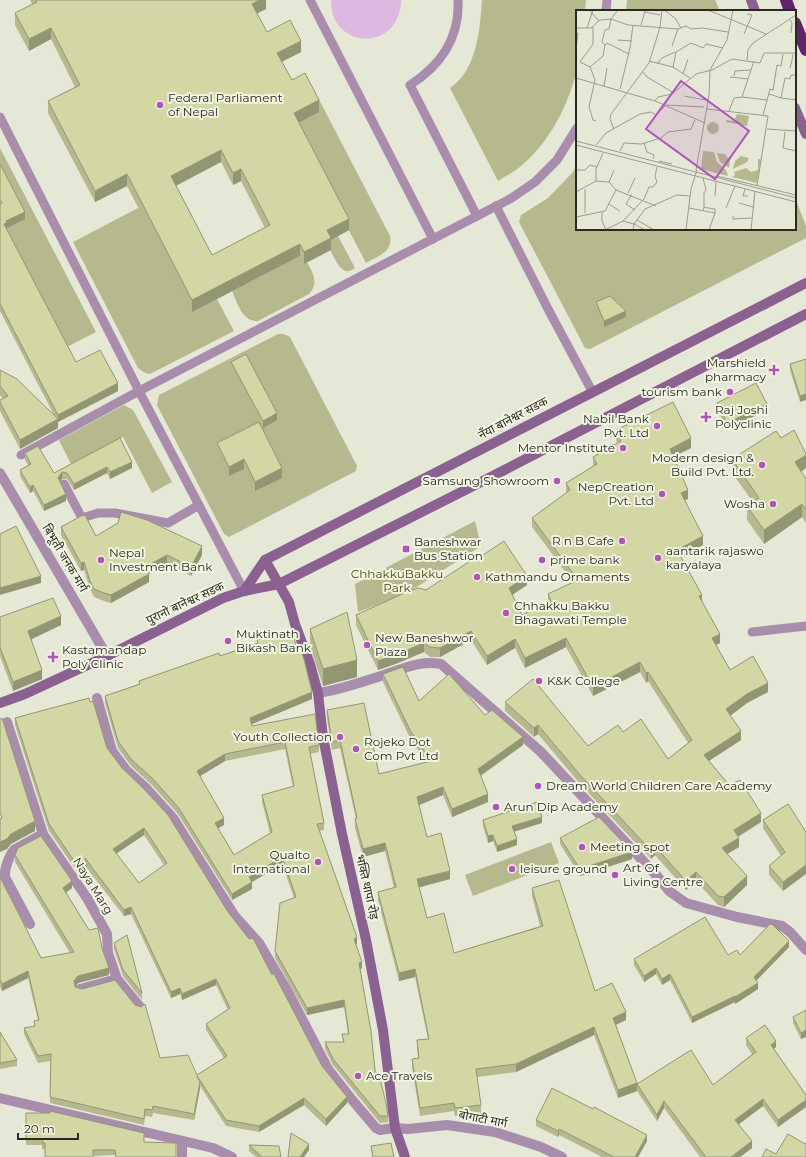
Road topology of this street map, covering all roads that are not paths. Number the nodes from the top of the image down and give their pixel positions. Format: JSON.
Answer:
{"nodes":[{"id":1,"x":310,"y":0,"type":"edge"},
{"id":2,"x":458,"y":0,"type":"edge"},
{"id":3,"x":607,"y":0,"type":"edge"},
{"id":4,"x":751,"y":0,"type":"edge"},
{"id":5,"x":786,"y":0,"type":"edge"},
{"id":6,"x":606,"y":10,"type":"edge"},
{"id":7,"x":755,"y":10,"type":"edge"},
{"id":8,"x":790,"y":10,"type":"edge"},
{"id":9,"x":796,"y":25,"type":"edge"},
{"id":10,"x":806,"y":50,"type":"edge"},
{"id":11,"x":796,"y":110,"type":"edge"},
{"id":12,"x":0,"y":117,"type":"edge"},
{"id":13,"x":576,"y":130,"type":"edge"},
{"id":14,"x":806,"y":134,"type":"edge"},
{"id":15,"x":496,"y":206,"type":"junction"},
{"id":16,"x":477,"y":216,"type":"junction"},
{"id":17,"x":433,"y":239,"type":"junction"},
{"id":18,"x":806,"y":283,"type":"edge"},
{"id":19,"x":806,"y":314,"type":"edge"},
{"id":20,"x":139,"y":390,"type":"junction"},
{"id":21,"x":592,"y":392,"type":"junction"},
{"id":22,"x":21,"y":455,"type":"edge"},
{"id":23,"x":0,"y":473,"type":"edge"},
{"id":24,"x":64,"y":484,"type":"dead end"},
{"id":25,"x":199,"y":506,"type":"junction"},
{"id":26,"x":265,"y":560,"type":"junction"},
{"id":27,"x":279,"y":584,"type":"junction"},
{"id":28,"x":244,"y":591,"type":"junction"},
{"id":29,"x":806,"y":626,"type":"edge"},
{"id":30,"x":752,"y":632,"type":"dead end"},
{"id":31,"x":107,"y":656,"type":"junction"},
{"id":32,"x":318,"y":693,"type":"junction"},
{"id":33,"x":97,"y":698,"type":"dead end"},
{"id":34,"x":0,"y":703,"type":"edge"},
{"id":35,"x":8,"y":722,"type":"dead end"},
{"id":36,"x":43,"y":834,"type":"junction"},
{"id":37,"x":30,"y":924,"type":"dead end"},
{"id":38,"x":806,"y":950,"type":"edge"},
{"id":39,"x":117,"y":979,"type":"junction"},
{"id":40,"x":80,"y":989,"type":"edge"},
{"id":41,"x":140,"y":1007,"type":"edge"},
{"id":42,"x":0,"y":1098,"type":"edge"},
{"id":43,"x":395,"y":1128,"type":"junction"},
{"id":44,"x":182,"y":1141,"type":"junction"},
{"id":45,"x":182,"y":1157,"type":"edge"},
{"id":46,"x":232,"y":1157,"type":"edge"},
{"id":47,"x":405,"y":1157,"type":"edge"},
{"id":48,"x":562,"y":1157,"type":"edge"}],
"edges":[{"from":1,"to":17,"type":"lane"},
{"from":2,"to":16,"type":"lane"},
{"from":3,"to":6,"type":"lane"},
{"from":4,"to":7,"type":"main road"},
{"from":5,"to":8,"type":"highway"},
{"from":9,"to":10,"type":"highway"},
{"from":11,"to":14,"type":"main road"},
{"from":12,"to":20,"type":"lane"},
{"from":13,"to":15,"type":"lane"},
{"from":15,"to":16,"type":"lane"},
{"from":15,"to":21,"type":"lane"},
{"from":16,"to":17,"type":"lane"},
{"from":17,"to":20,"type":"lane"},
{"from":18,"to":21,"type":"main road","name":"नँया बानेश्वर सडक"},
{"from":19,"to":27,"type":"main road"},
{"from":20,"to":22,"type":"lane"},
{"from":20,"to":25,"type":"lane"},
{"from":21,"to":26,"type":"main road","name":"नँया बानेश्वर सडक"},
{"from":23,"to":31,"type":"street","name":"बिभूती जनक मार्ग"},
{"from":24,"to":25,"type":"lane"},
{"from":25,"to":28,"type":"lane"},
{"from":26,"to":27,"type":"main road","name":"भक्ति थापा रोड़"},
{"from":26,"to":28,"type":"main road","name":"नँया बानेश्वर सडक"},
{"from":27,"to":28,"type":"main road","name":"पुरानो बानेश्वर सडक"},
{"from":27,"to":32,"type":"main road","name":"भक्ति थापा रोड़"},
{"from":28,"to":31,"type":"main road","name":"पुरानो बानेश्वर सडक"},
{"from":29,"to":30,"type":"lane"},
{"from":31,"to":34,"type":"main road","name":"पुरानो बानेश्वर सडक"},
{"from":32,"to":38,"type":"street"},
{"from":32,"to":43,"type":"main road","name":"भक्ति थापा रोड़"},
{"from":33,"to":43,"type":"street","name":"बोगाटी मार्ग"},
{"from":35,"to":36,"type":"street","name":"Naya Marg"},
{"from":36,"to":37,"type":"street"},
{"from":36,"to":39,"type":"street","name":"Naya Marg"},
{"from":39,"to":40,"type":"street"},
{"from":39,"to":41,"type":"street","name":"Naya Marg"},
{"from":42,"to":44,"type":"street"},
{"from":43,"to":47,"type":"main road","name":"भक्ति थापा रोड़"},
{"from":43,"to":48,"type":"street","name":"बोगाटी मार्ग"},
{"from":44,"to":45,"type":"street"},
{"from":44,"to":46,"type":"street"}]}
